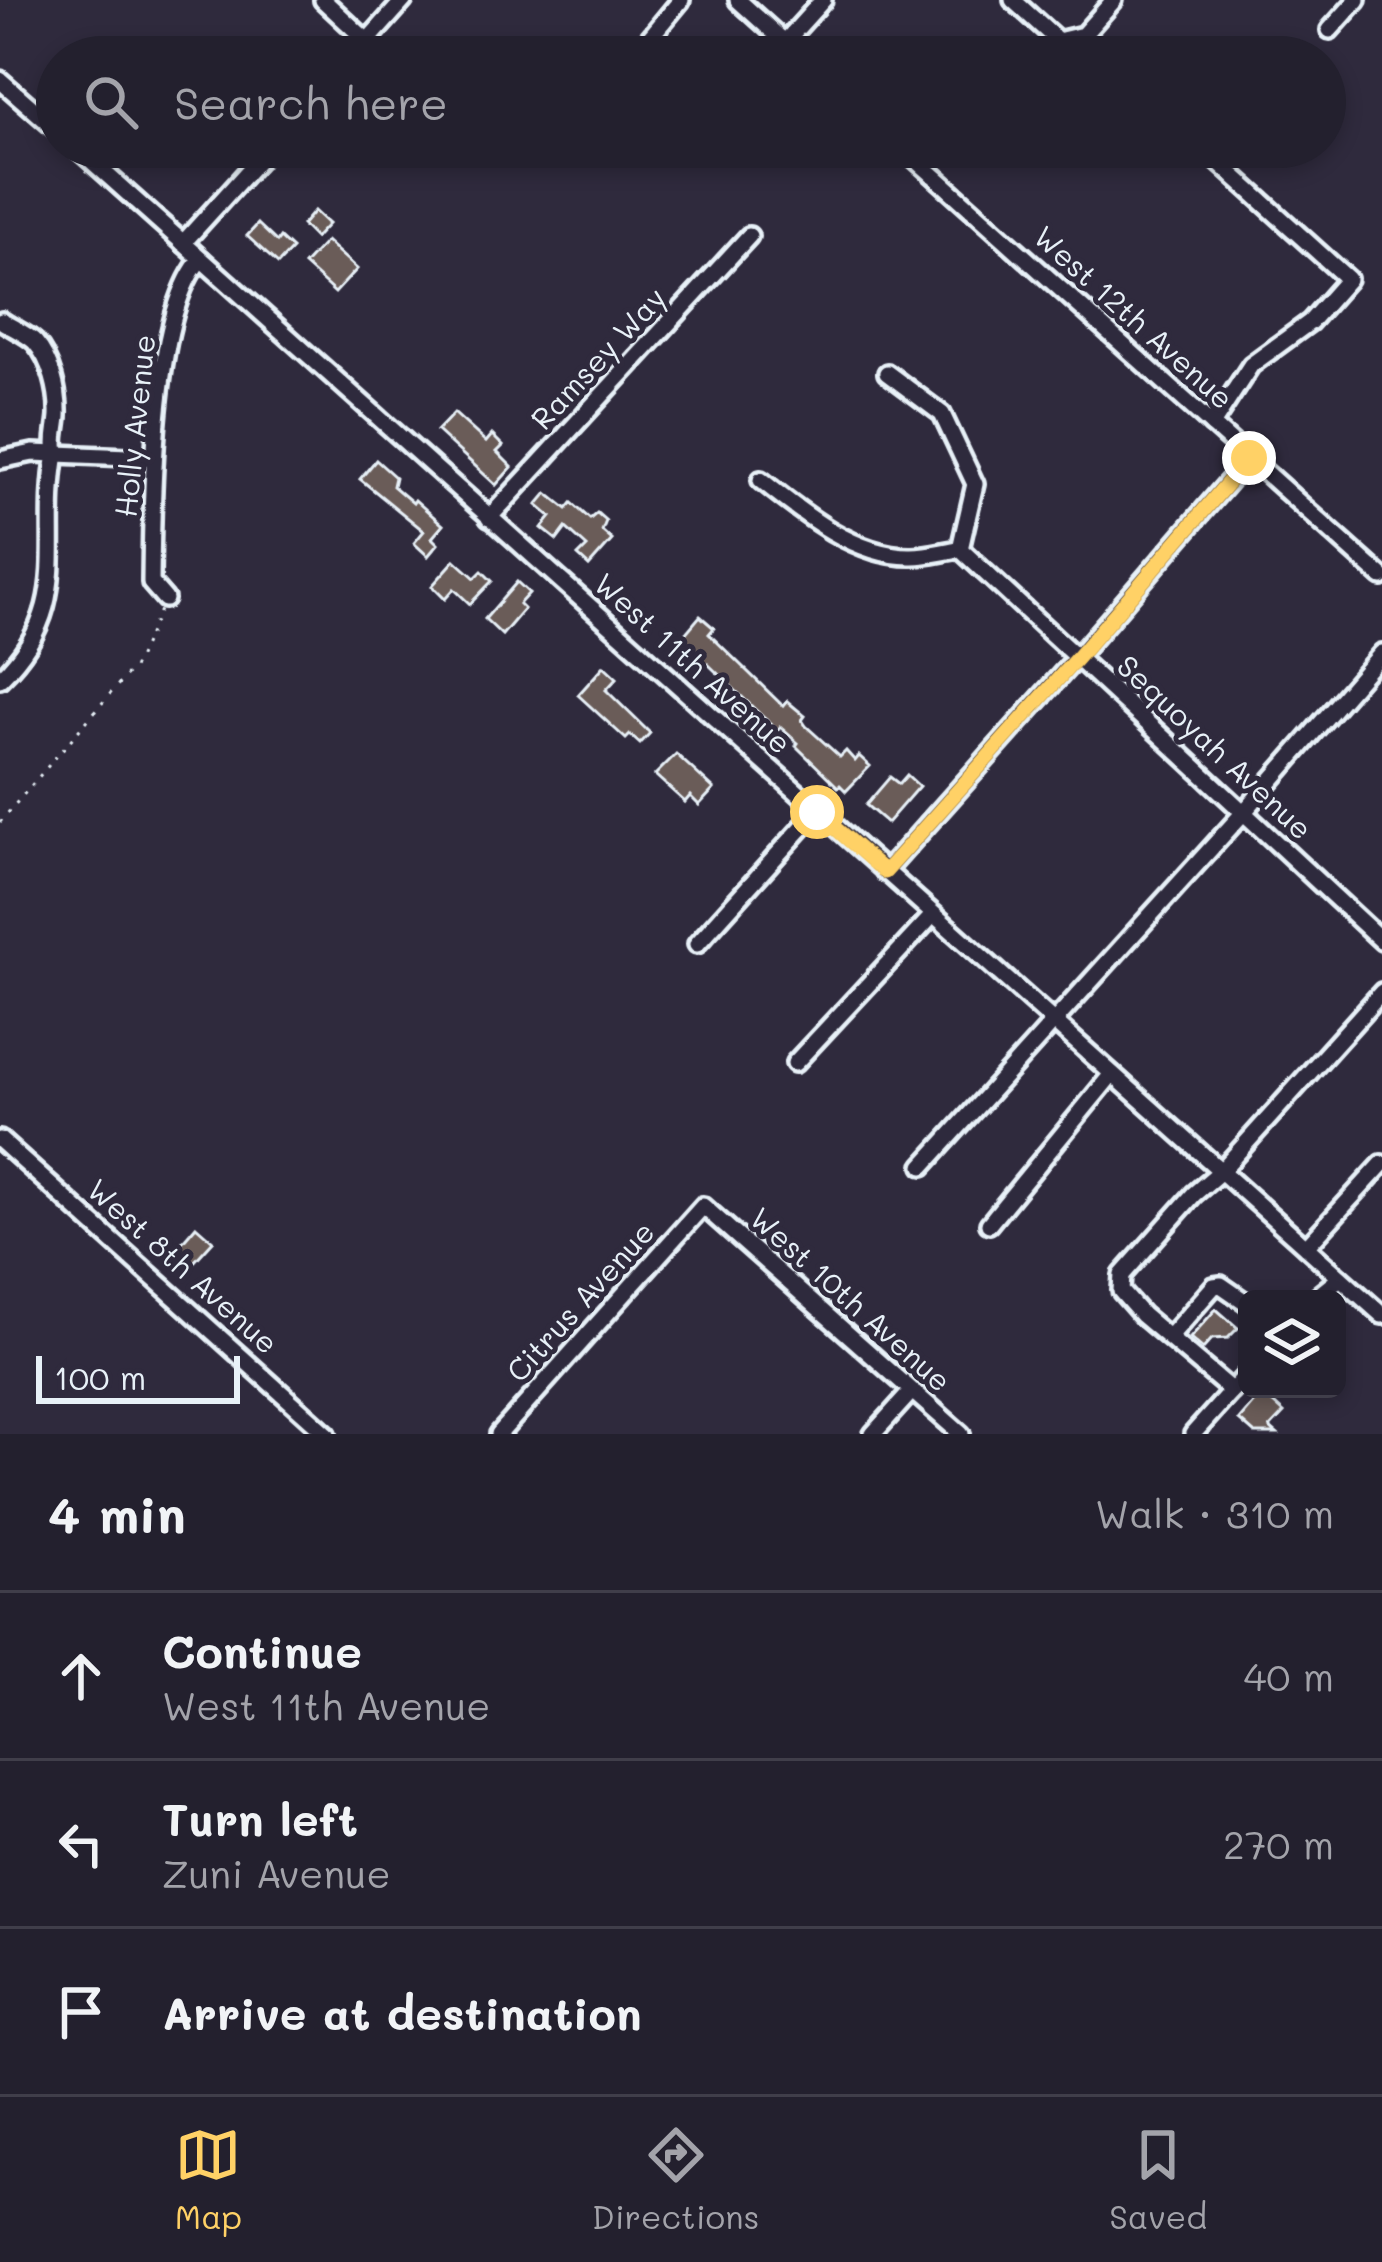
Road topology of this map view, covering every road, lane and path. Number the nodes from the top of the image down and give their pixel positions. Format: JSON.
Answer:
{"nodes":[{"id":1,"x":322,"y":0,"type":"edge"},
{"id":2,"x":404,"y":0,"type":"edge"},
{"id":3,"x":681,"y":0,"type":"edge"},
{"id":4,"x":737,"y":0,"type":"edge"},
{"id":5,"x":823,"y":0,"type":"edge"},
{"id":6,"x":1013,"y":0,"type":"edge"},
{"id":7,"x":1114,"y":0,"type":"edge"},
{"id":8,"x":1357,"y":0,"type":"edge"},
{"id":9,"x":1330,"y":30,"type":"dead end"},
{"id":10,"x":362,"y":36,"type":"edge"},
{"id":11,"x":372,"y":36,"type":"edge"},
{"id":12,"x":651,"y":36,"type":"edge"},
{"id":13,"x":778,"y":36,"type":"edge"},
{"id":14,"x":790,"y":36,"type":"edge"},
{"id":15,"x":1054,"y":36,"type":"edge"},
{"id":16,"x":1075,"y":36,"type":"edge"},
{"id":17,"x":0,"y":80,"type":"edge"},
{"id":18,"x":36,"y":112,"type":"edge"},
{"id":19,"x":99,"y":168,"type":"edge"},
{"id":20,"x":251,"y":168,"type":"edge"},
{"id":21,"x":926,"y":168,"type":"edge"},
{"id":22,"x":1225,"y":168,"type":"edge"},
{"id":23,"x":748,"y":236,"type":"dead end"},
{"id":24,"x":183,"y":243,"type":"junction"},
{"id":25,"x":201,"y":259,"type":"junction"},
{"id":26,"x":2,"y":321,"type":"edge"},
{"id":27,"x":887,"y":374,"type":"dead end"},
{"id":28,"x":1212,"y":424,"type":"junction"},
{"id":29,"x":56,"y":454,"type":"junction"},
{"id":30,"x":153,"y":458,"type":"junction"},
{"id":31,"x":1249,"y":458,"type":"junction"},
{"id":32,"x":0,"y":460,"type":"edge"},
{"id":33,"x":761,"y":480,"type":"dead end"},
{"id":34,"x":489,"y":518,"type":"junction"},
{"id":35,"x":960,"y":549,"type":"junction"},
{"id":36,"x":1382,"y":577,"type":"edge"},
{"id":37,"x":165,"y":599,"type":"joint"},
{"id":38,"x":1382,"y":653,"type":"edge"},
{"id":39,"x":1077,"y":658,"type":"junction"},
{"id":40,"x":0,"y":679,"type":"edge"},
{"id":41,"x":817,"y":812,"type":"junction"},
{"id":42,"x":1244,"y":812,"type":"junction"},
{"id":43,"x":0,"y":822,"type":"edge"},
{"id":44,"x":885,"y":872,"type":"junction"},
{"id":45,"x":933,"y":915,"type":"junction"},
{"id":46,"x":1382,"y":941,"type":"edge"},
{"id":47,"x":698,"y":944,"type":"dead end"},
{"id":48,"x":1382,"y":992,"type":"edge"},
{"id":49,"x":1053,"y":1021,"type":"junction"},
{"id":50,"x":794,"y":1063,"type":"dead end"},
{"id":51,"x":1112,"y":1074,"type":"junction"},
{"id":52,"x":0,"y":1140,"type":"edge"},
{"id":53,"x":1382,"y":1164,"type":"edge"},
{"id":54,"x":923,"y":1166,"type":"dead end"},
{"id":55,"x":1221,"y":1171,"type":"junction"},
{"id":56,"x":703,"y":1206,"type":"joint"},
{"id":57,"x":989,"y":1224,"type":"dead end"},
{"id":58,"x":1306,"y":1247,"type":"junction"},
{"id":59,"x":1340,"y":1278,"type":"junction"},
{"id":60,"x":1325,"y":1290,"type":"edge"},
{"id":61,"x":1238,"y":1297,"type":"edge"},
{"id":62,"x":1382,"y":1315,"type":"edge"},
{"id":63,"x":1169,"y":1337,"type":"junction"},
{"id":64,"x":1238,"y":1384,"type":"edge"},
{"id":65,"x":1232,"y":1390,"type":"junction"},
{"id":66,"x":911,"y":1392,"type":"junction"},
{"id":67,"x":328,"y":1434,"type":"edge"},
{"id":68,"x":500,"y":1434,"type":"edge"},
{"id":69,"x":873,"y":1434,"type":"edge"},
{"id":70,"x":961,"y":1434,"type":"edge"},
{"id":71,"x":1193,"y":1434,"type":"edge"}],
"edges":[{"from":1,"to":10,"type":"street"},
{"from":2,"to":11,"type":"street"},
{"from":3,"to":12,"type":"street"},
{"from":4,"to":13,"type":"street"},
{"from":5,"to":14,"type":"street"},
{"from":6,"to":15,"type":"street"},
{"from":7,"to":16,"type":"street"},
{"from":8,"to":9,"type":"street"},
{"from":17,"to":18,"type":"street"},
{"from":19,"to":24,"type":"street","name":"West 11th Avenue"},
{"from":20,"to":24,"type":"street"},
{"from":21,"to":28,"type":"street","name":"West 12th Avenue"},
{"from":22,"to":28,"type":"street"},
{"from":23,"to":34,"type":"street","name":"Ramsey Way"},
{"from":24,"to":25,"type":"street","name":"West 11th Avenue"},
{"from":25,"to":30,"type":"street","name":"Holly Avenue"},
{"from":25,"to":34,"type":"street","name":"West 11th Avenue"},
{"from":26,"to":29,"type":"street"},
{"from":27,"to":35,"type":"street"},
{"from":28,"to":31,"type":"street","name":"West 12th Avenue"},
{"from":29,"to":30,"type":"street"},
{"from":29,"to":32,"type":"street"},
{"from":29,"to":40,"type":"street"},
{"from":30,"to":37,"type":"street","name":"Holly Avenue"},
{"from":31,"to":36,"type":"street","name":"West 12th Avenue"},
{"from":31,"to":39,"type":"street"},
{"from":33,"to":35,"type":"street"},
{"from":34,"to":41,"type":"street","name":"West 11th Avenue"},
{"from":35,"to":39,"type":"street","name":"Sequoyah Avenue"},
{"from":37,"to":43,"type":"path"},
{"from":38,"to":42,"type":"street"},
{"from":39,"to":42,"type":"street","name":"Sequoyah Avenue"},
{"from":39,"to":44,"type":"street"},
{"from":41,"to":44,"type":"street","name":"West 11th Avenue"},
{"from":41,"to":47,"type":"street"},
{"from":42,"to":46,"type":"street","name":"Sequoyah Avenue"},
{"from":42,"to":49,"type":"street"},
{"from":44,"to":45,"type":"street","name":"West 11th Avenue"},
{"from":45,"to":49,"type":"street","name":"West 11th Avenue"},
{"from":45,"to":50,"type":"street"},
{"from":48,"to":55,"type":"street"},
{"from":49,"to":51,"type":"street","name":"West 11th Avenue"},
{"from":49,"to":54,"type":"street"},
{"from":51,"to":55,"type":"street","name":"West 11th Avenue"},
{"from":51,"to":57,"type":"street"},
{"from":52,"to":67,"type":"street","name":"West 8th Avenue"},
{"from":53,"to":58,"type":"street"},
{"from":55,"to":58,"type":"street","name":"West 11th Avenue"},
{"from":55,"to":63,"type":"street"},
{"from":56,"to":66,"type":"street","name":"West 10th Avenue"},
{"from":56,"to":68,"type":"street","name":"Citrus Avenue"},
{"from":58,"to":59,"type":"street","name":"West 11th Avenue"},
{"from":59,"to":60,"type":"street"},
{"from":59,"to":62,"type":"street","name":"West 11th Avenue"},
{"from":61,"to":63,"type":"street"},
{"from":63,"to":65,"type":"street"},
{"from":64,"to":65,"type":"street"},
{"from":65,"to":71,"type":"street"},
{"from":66,"to":69,"type":"street"},
{"from":66,"to":70,"type":"street","name":"West 10th Avenue"}]}
